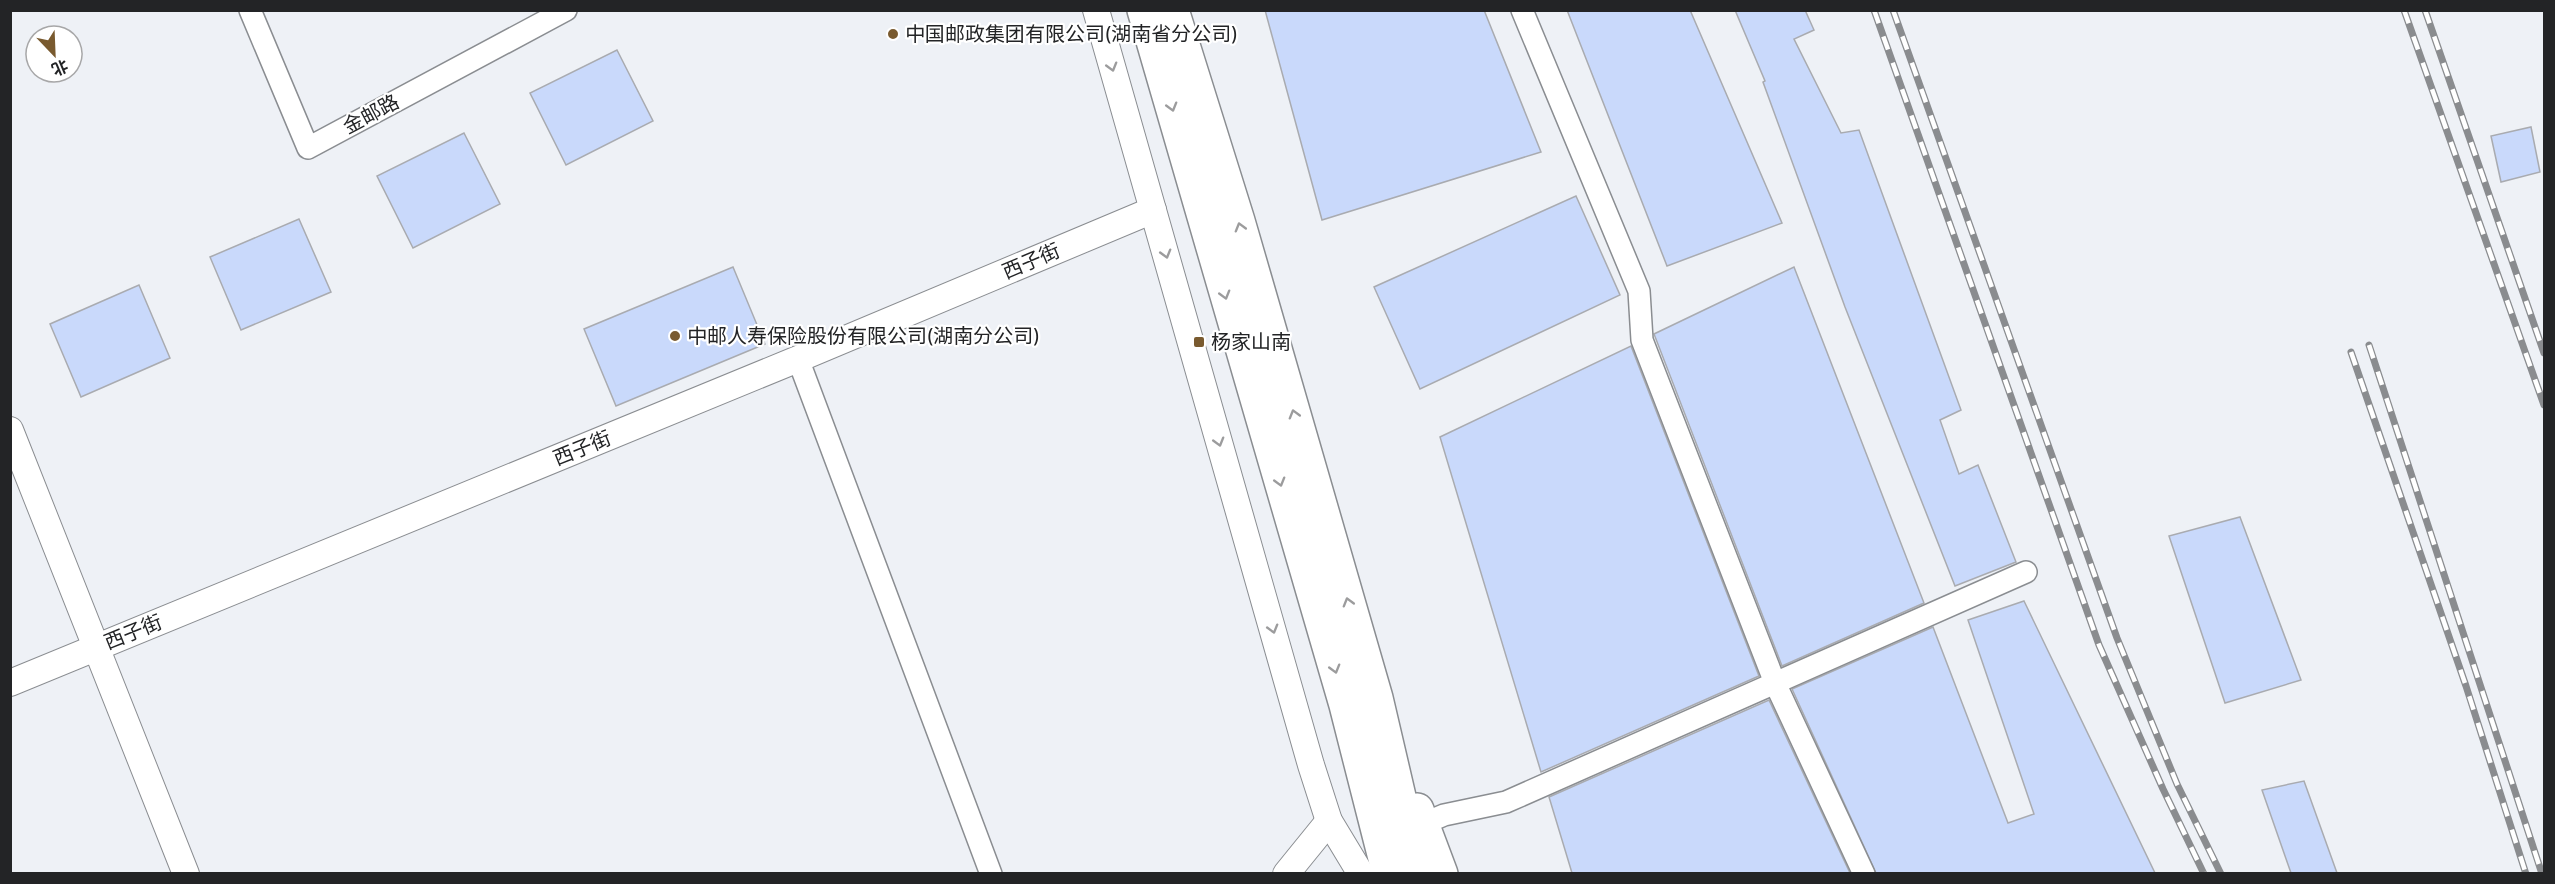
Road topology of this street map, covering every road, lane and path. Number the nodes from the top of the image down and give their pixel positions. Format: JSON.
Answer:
{"nodes":[{"id":1,"x":250,"y":10,"type":"edge"},
{"id":2,"x":566,"y":10,"type":"edge"},
{"id":3,"x":1096,"y":10,"type":"edge"},
{"id":4,"x":1144,"y":10,"type":"edge"},
{"id":5,"x":1172,"y":10,"type":"edge"},
{"id":6,"x":1522,"y":10,"type":"edge"},
{"id":7,"x":1153,"y":210,"type":"junction"},
{"id":8,"x":798,"y":359,"type":"junction"},
{"id":9,"x":10,"y":430,"type":"edge"},
{"id":10,"x":2026,"y":572,"type":"dead end"},
{"id":11,"x":96,"y":647,"type":"junction"},
{"id":12,"x":10,"y":682,"type":"edge"},
{"id":13,"x":1775,"y":683,"type":"junction"},
{"id":14,"x":1361,"y":701,"type":"junction"},
{"id":15,"x":1329,"y":821,"type":"junction"},
{"id":16,"x":1423,"y":824,"type":"junction"},
{"id":17,"x":1391,"y":870,"type":"edge"},
{"id":18,"x":186,"y":873,"type":"edge"},
{"id":19,"x":991,"y":873,"type":"edge"},
{"id":20,"x":1286,"y":873,"type":"edge"},
{"id":21,"x":1441,"y":873,"type":"edge"},
{"id":22,"x":1864,"y":873,"type":"edge"}],
"edges":[{"from":1,"to":2,"type":"street","name":"金邮路"},
{"from":3,"to":7,"type":"street","one_way":true},
{"from":4,"to":14,"type":"highway","one_way":true},
{"from":14,"to":5,"type":"highway","one_way":true},
{"from":6,"to":13,"type":"street"},
{"from":7,"to":8,"type":"street","name":"西子街"},
{"from":7,"to":15,"type":"street","one_way":true},
{"from":8,"to":11,"type":"street","name":"西子街"},
{"from":8,"to":19,"type":"street"},
{"from":9,"to":11,"type":"street"},
{"from":10,"to":13,"type":"street"},
{"from":11,"to":12,"type":"street","name":"西子街"},
{"from":11,"to":18,"type":"street"},
{"from":13,"to":16,"type":"street"},
{"from":13,"to":22,"type":"street"},
{"from":14,"to":16,"type":"highway"},
{"from":14,"to":17,"type":"highway"},
{"from":15,"to":17,"type":"street"},
{"from":15,"to":20,"type":"street"},
{"from":16,"to":21,"type":"highway"}]}
